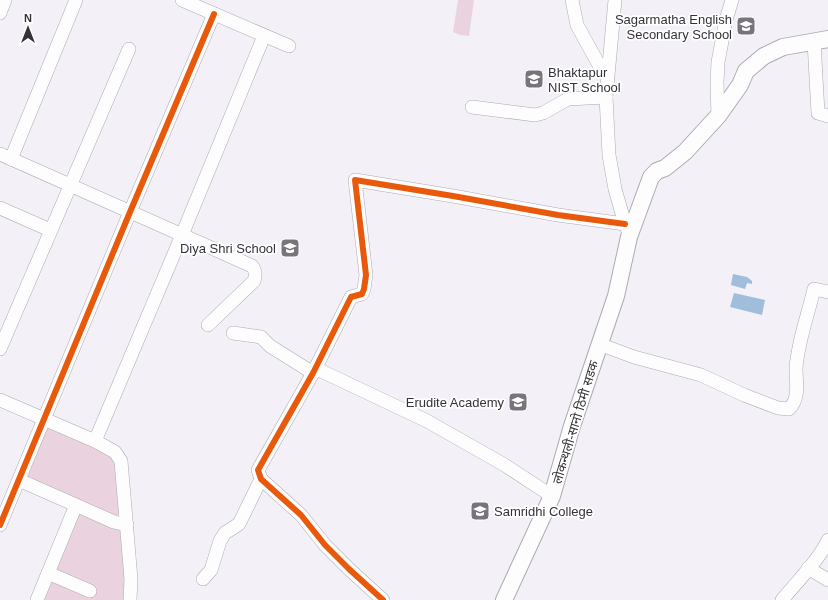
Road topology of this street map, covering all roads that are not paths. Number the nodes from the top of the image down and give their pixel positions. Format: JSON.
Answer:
{"nodes":[{"id":1,"x":5,"y":0,"type":"edge"},
{"id":2,"x":76,"y":0,"type":"edge"},
{"id":3,"x":182,"y":0,"type":"edge"},
{"id":4,"x":572,"y":0,"type":"edge"},
{"id":5,"x":615,"y":0,"type":"edge"},
{"id":6,"x":732,"y":0,"type":"edge"},
{"id":7,"x":0,"y":13,"type":"edge"},
{"id":8,"x":214,"y":14,"type":"junction"},
{"id":9,"x":264,"y":36,"type":"junction"},
{"id":10,"x":821,"y":40,"type":"edge"},
{"id":11,"x":289,"y":46,"type":"dead end"},
{"id":12,"x":129,"y":49,"type":"dead end"},
{"id":13,"x":607,"y":74,"type":"junction"},
{"id":14,"x":606,"y":97,"type":"junction"},
{"id":15,"x":472,"y":107,"type":"dead end"},
{"id":16,"x":718,"y":116,"type":"junction"},
{"id":17,"x":828,"y":116,"type":"edge"},
{"id":18,"x":5,"y":156,"type":"edge"},
{"id":19,"x":70,"y":185,"type":"junction"},
{"id":20,"x":0,"y":208,"type":"edge"},
{"id":21,"x":130,"y":212,"type":"junction"},
{"id":22,"x":50,"y":230,"type":"junction"},
{"id":23,"x":627,"y":230,"type":"junction"},
{"id":24,"x":182,"y":235,"type":"junction"},
{"id":25,"x":828,"y":292,"type":"edge"},
{"id":26,"x":208,"y":325,"type":"dead end"},
{"id":27,"x":233,"y":333,"type":"dead end"},
{"id":28,"x":599,"y":344,"type":"junction"},
{"id":29,"x":0,"y":349,"type":"edge"},
{"id":30,"x":314,"y":370,"type":"junction"},
{"id":31,"x":0,"y":400,"type":"edge"},
{"id":32,"x":44,"y":418,"type":"junction"},
{"id":33,"x":95,"y":440,"type":"junction"},
{"id":34,"x":261,"y":479,"type":"junction"},
{"id":35,"x":19,"y":480,"type":"junction"},
{"id":36,"x":552,"y":496,"type":"junction"},
{"id":37,"x":76,"y":505,"type":"junction"},
{"id":38,"x":0,"y":525,"type":"edge"},
{"id":39,"x":127,"y":525,"type":"junction"},
{"id":40,"x":828,"y":540,"type":"edge"},
{"id":41,"x":808,"y":568,"type":"junction"},
{"id":42,"x":48,"y":573,"type":"junction"},
{"id":43,"x":203,"y":579,"type":"dead end"},
{"id":44,"x":828,"y":580,"type":"edge"},
{"id":45,"x":90,"y":591,"type":"dead end"},
{"id":46,"x":37,"y":600,"type":"edge"},
{"id":47,"x":130,"y":600,"type":"edge"},
{"id":48,"x":383,"y":600,"type":"edge"},
{"id":49,"x":504,"y":600,"type":"edge"},
{"id":50,"x":782,"y":600,"type":"edge"}],
"edges":[{"from":1,"to":7,"type":"street"},
{"from":2,"to":18,"type":"street"},
{"from":3,"to":8,"type":"street"},
{"from":4,"to":13,"type":"street"},
{"from":5,"to":13,"type":"street"},
{"from":6,"to":16,"type":"street"},
{"from":8,"to":9,"type":"street"},
{"from":8,"to":21,"type":"street"},
{"from":9,"to":11,"type":"street"},
{"from":9,"to":24,"type":"street"},
{"from":10,"to":16,"type":"main road","name":"लोकन्थली-सानो ठिमी सडक"},
{"from":10,"to":17,"type":"street"},
{"from":12,"to":19,"type":"street"},
{"from":13,"to":14,"type":"street"},
{"from":14,"to":15,"type":"street"},
{"from":14,"to":23,"type":"street"},
{"from":16,"to":23,"type":"main road","name":"लोकन्थली-सानो ठिमी सडक"},
{"from":18,"to":19,"type":"street"},
{"from":19,"to":21,"type":"street"},
{"from":19,"to":22,"type":"street"},
{"from":20,"to":22,"type":"street"},
{"from":21,"to":24,"type":"street"},
{"from":21,"to":32,"type":"street"},
{"from":22,"to":29,"type":"street"},
{"from":23,"to":28,"type":"main road","name":"लोकन्थली-सानो ठिमी सडक"},
{"from":23,"to":30,"type":"street"},
{"from":24,"to":26,"type":"street"},
{"from":24,"to":33,"type":"street"},
{"from":25,"to":28,"type":"street"},
{"from":27,"to":30,"type":"street"},
{"from":28,"to":36,"type":"main road","name":"लोकन्थली-सानो ठिमी सडक"},
{"from":30,"to":34,"type":"street"},
{"from":30,"to":36,"type":"street"},
{"from":31,"to":32,"type":"street"},
{"from":32,"to":33,"type":"street"},
{"from":32,"to":35,"type":"street"},
{"from":33,"to":39,"type":"street"},
{"from":34,"to":43,"type":"street"},
{"from":34,"to":48,"type":"street"},
{"from":35,"to":37,"type":"street"},
{"from":35,"to":38,"type":"street"},
{"from":36,"to":49,"type":"main road","name":"लोकन्थली-सानो ठिमी सडक"},
{"from":37,"to":39,"type":"street"},
{"from":37,"to":42,"type":"street"},
{"from":39,"to":47,"type":"street"},
{"from":40,"to":41,"type":"street"},
{"from":41,"to":44,"type":"street"},
{"from":41,"to":50,"type":"street"},
{"from":42,"to":45,"type":"street"},
{"from":42,"to":46,"type":"street"}]}
